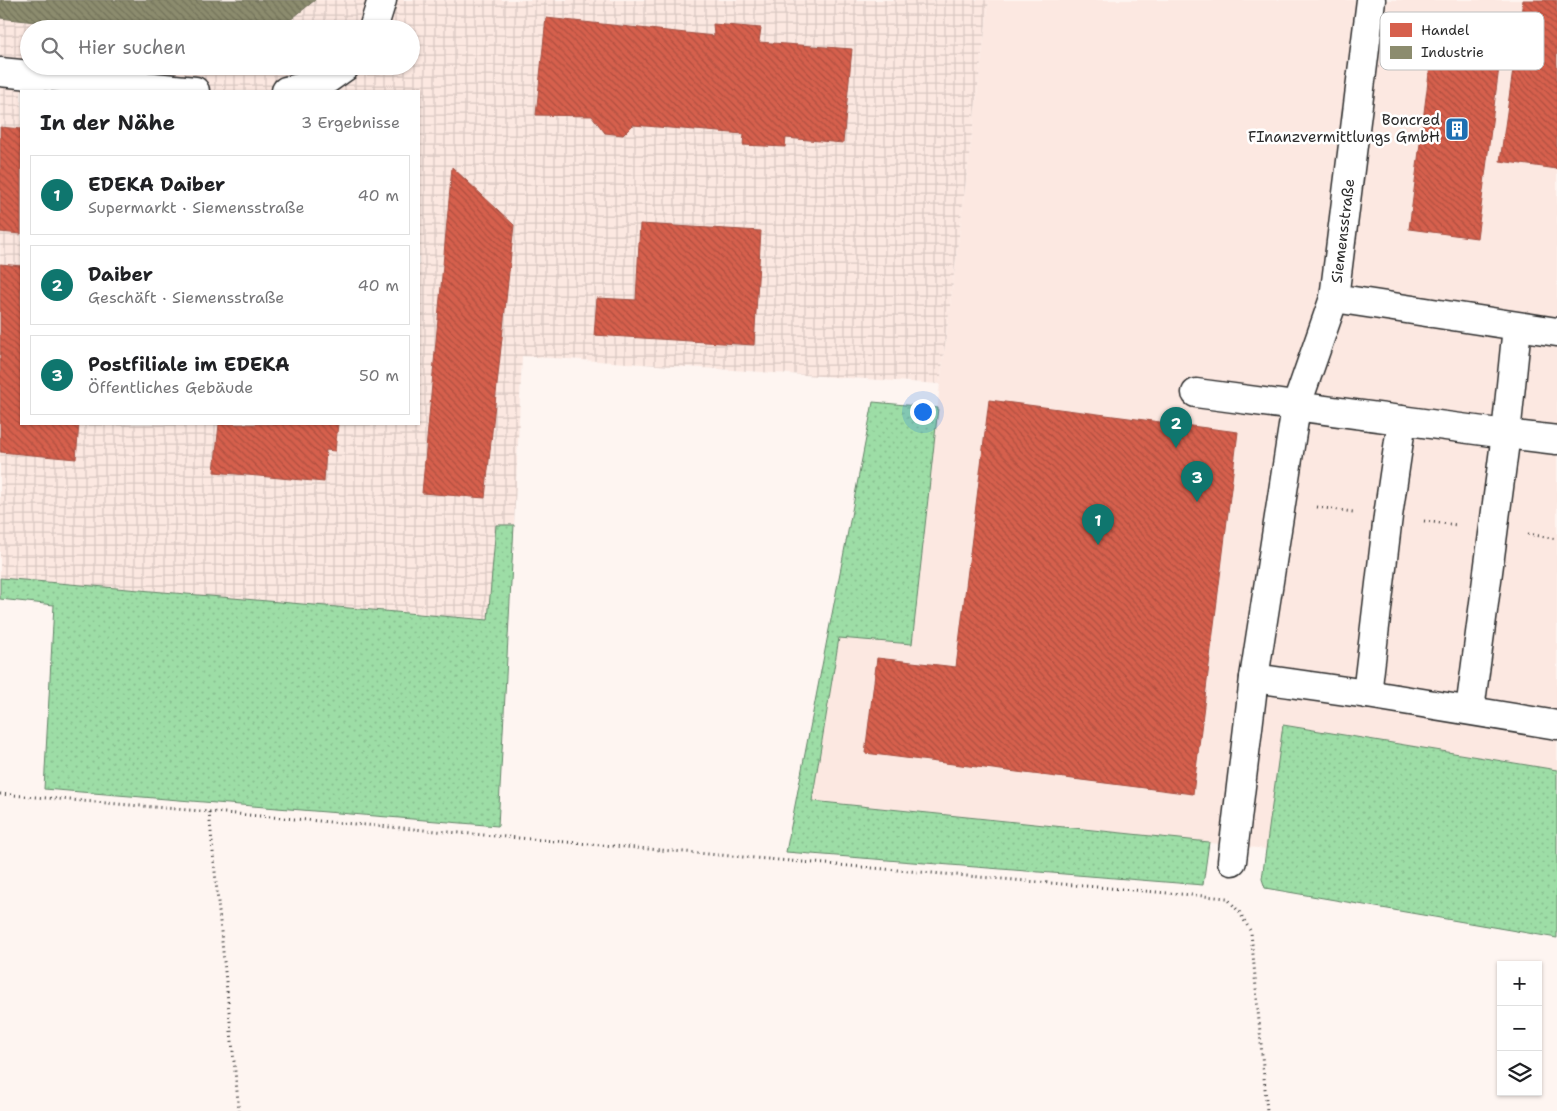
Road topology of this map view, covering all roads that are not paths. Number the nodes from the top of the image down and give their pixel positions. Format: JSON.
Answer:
{"nodes":[{"id":1,"x":382,"y":0,"type":"edge"},
{"id":2,"x":1371,"y":0,"type":"edge"},
{"id":3,"x":376,"y":20,"type":"edge"},
{"id":4,"x":0,"y":72,"type":"edge"},
{"id":5,"x":20,"y":74,"type":"edge"},
{"id":6,"x":31,"y":75,"type":"edge"},
{"id":7,"x":334,"y":75,"type":"edge"},
{"id":8,"x":186,"y":90,"type":"edge"},
{"id":9,"x":291,"y":90,"type":"edge"},
{"id":10,"x":1334,"y":298,"type":"junction"},
{"id":11,"x":1517,"y":327,"type":"junction"},
{"id":12,"x":1557,"y":332,"type":"edge"},
{"id":13,"x":1196,"y":393,"type":"dead end"},
{"id":14,"x":1296,"y":407,"type":"junction"},
{"id":15,"x":1402,"y":420,"type":"junction"},
{"id":16,"x":1506,"y":434,"type":"junction"},
{"id":17,"x":1557,"y":440,"type":"edge"},
{"id":18,"x":1254,"y":678,"type":"junction"},
{"id":19,"x":1367,"y":694,"type":"junction"},
{"id":20,"x":1470,"y":710,"type":"junction"},
{"id":21,"x":1557,"y":724,"type":"edge"},
{"id":22,"x":1232,"y":861,"type":"dead end"}],
"edges":[{"from":1,"to":3,"type":"street"},
{"from":2,"to":10,"type":"street","name":"Siemensstraße"},
{"from":4,"to":5,"type":"street"},
{"from":6,"to":8,"type":"street"},
{"from":7,"to":9,"type":"street"},
{"from":10,"to":11,"type":"street","name":"Siemensstraße"},
{"from":10,"to":14,"type":"street"},
{"from":11,"to":12,"type":"street","name":"Siemensstraße"},
{"from":11,"to":16,"type":"street"},
{"from":13,"to":14,"type":"street"},
{"from":14,"to":15,"type":"street"},
{"from":14,"to":18,"type":"street"},
{"from":15,"to":16,"type":"street"},
{"from":15,"to":19,"type":"street"},
{"from":16,"to":17,"type":"street"},
{"from":16,"to":20,"type":"street"},
{"from":18,"to":19,"type":"street"},
{"from":18,"to":22,"type":"street"},
{"from":19,"to":20,"type":"street"},
{"from":20,"to":21,"type":"street"}]}
